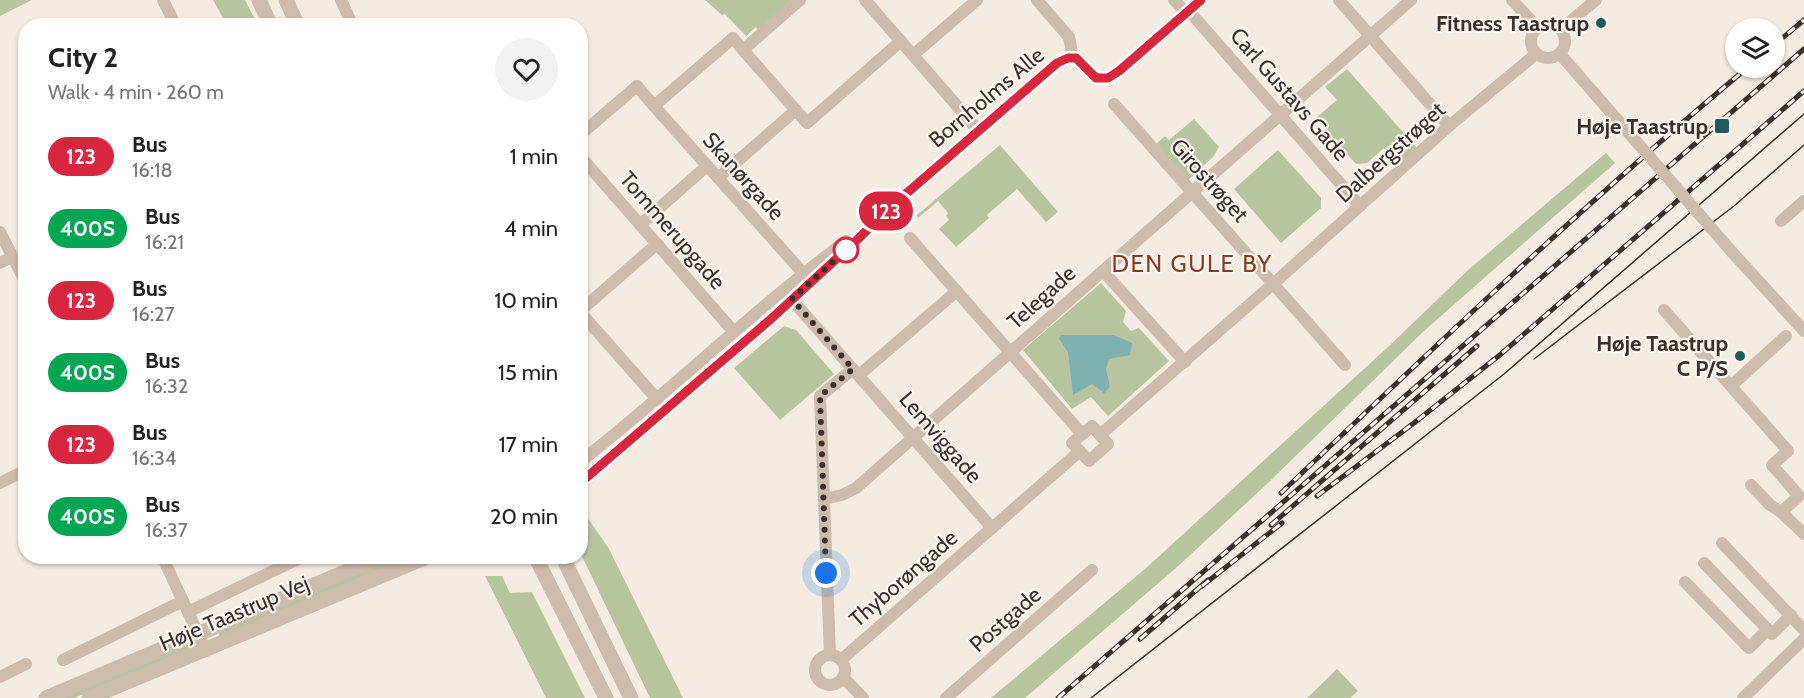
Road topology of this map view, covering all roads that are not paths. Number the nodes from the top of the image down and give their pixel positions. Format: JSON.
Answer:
{"nodes":[{"id":1,"x":163,"y":0,"type":"edge"},
{"id":2,"x":259,"y":0,"type":"edge"},
{"id":3,"x":286,"y":0,"type":"edge"},
{"id":4,"x":340,"y":0,"type":"edge"},
{"id":5,"x":800,"y":0,"type":"edge"},
{"id":6,"x":865,"y":0,"type":"edge"},
{"id":7,"x":977,"y":0,"type":"edge"},
{"id":8,"x":1174,"y":0,"type":"edge"},
{"id":9,"x":1201,"y":0,"type":"edge"},
{"id":10,"x":1339,"y":0,"type":"edge"},
{"id":11,"x":1411,"y":0,"type":"edge"},
{"id":12,"x":1512,"y":0,"type":"edge"},
{"id":13,"x":1596,"y":0,"type":"edge"},
{"id":14,"x":1043,"y":2,"type":"edge"},
{"id":15,"x":1187,"y":12,"type":"junction"},
{"id":16,"x":172,"y":18,"type":"edge"},
{"id":17,"x":268,"y":18,"type":"edge"},
{"id":18,"x":294,"y":18,"type":"edge"},
{"id":19,"x":349,"y":18,"type":"edge"},
{"id":20,"x":1538,"y":28,"type":"junction"},
{"id":21,"x":1561,"y":29,"type":"junction"},
{"id":22,"x":1370,"y":36,"type":"junction"},
{"id":23,"x":901,"y":41,"type":"junction"},
{"id":24,"x":743,"y":50,"type":"junction"},
{"id":25,"x":1536,"y":54,"type":"junction"},
{"id":26,"x":1560,"y":54,"type":"junction"},
{"id":27,"x":913,"y":55,"type":"junction"},
{"id":28,"x":1073,"y":58,"type":"junction"},
{"id":29,"x":1114,"y":104,"type":"dead end"},
{"id":30,"x":654,"y":106,"type":"junction"},
{"id":31,"x":796,"y":110,"type":"junction"},
{"id":32,"x":1280,"y":114,"type":"junction"},
{"id":33,"x":1449,"y":126,"type":"junction"},
{"id":34,"x":588,"y":128,"type":"edge"},
{"id":35,"x":978,"y":130,"type":"junction"},
{"id":36,"x":588,"y":165,"type":"edge"},
{"id":37,"x":707,"y":166,"type":"junction"},
{"id":38,"x":718,"y":178,"type":"junction"},
{"id":39,"x":1191,"y":192,"type":"junction"},
{"id":40,"x":1804,"y":201,"type":"edge"},
{"id":41,"x":1360,"y":206,"type":"junction"},
{"id":42,"x":885,"y":212,"type":"junction"},
{"id":43,"x":1781,"y":221,"type":"dead end"},
{"id":44,"x":640,"y":225,"type":"junction"},
{"id":45,"x":0,"y":232,"type":"edge"},
{"id":46,"x":910,"y":238,"type":"dead end"},
{"id":47,"x":657,"y":244,"type":"junction"},
{"id":48,"x":12,"y":257,"type":"junction"},
{"id":49,"x":0,"y":263,"type":"edge"},
{"id":50,"x":18,"y":268,"type":"edge"},
{"id":51,"x":1103,"y":271,"type":"junction"},
{"id":52,"x":803,"y":273,"type":"junction"},
{"id":53,"x":1273,"y":284,"type":"junction"},
{"id":54,"x":957,"y":291,"type":"junction"},
{"id":55,"x":787,"y":295,"type":"junction"},
{"id":56,"x":588,"y":304,"type":"edge"},
{"id":57,"x":1664,"y":310,"type":"dead end"},
{"id":58,"x":588,"y":320,"type":"edge"},
{"id":59,"x":1804,"y":331,"type":"edge"},
{"id":60,"x":734,"y":332,"type":"junction"},
{"id":61,"x":1786,"y":336,"type":"dead end"},
{"id":62,"x":1011,"y":353,"type":"junction"},
{"id":63,"x":1185,"y":362,"type":"junction"},
{"id":64,"x":1345,"y":365,"type":"dead end"},
{"id":65,"x":856,"y":372,"type":"junction"},
{"id":66,"x":1731,"y":386,"type":"junction"},
{"id":67,"x":657,"y":399,"type":"junction"},
{"id":68,"x":1082,"y":434,"type":"junction"},
{"id":69,"x":1100,"y":435,"type":"junction"},
{"id":70,"x":913,"y":438,"type":"junction"},
{"id":71,"x":1080,"y":451,"type":"junction"},
{"id":72,"x":588,"y":455,"type":"edge"},
{"id":73,"x":18,"y":474,"type":"edge"},
{"id":74,"x":588,"y":477,"type":"edge"},
{"id":75,"x":0,"y":483,"type":"edge"},
{"id":76,"x":1751,"y":485,"type":"dead end"},
{"id":77,"x":1801,"y":494,"type":"edge"},
{"id":78,"x":824,"y":500,"type":"junction"},
{"id":79,"x":1781,"y":512,"type":"junction"},
{"id":80,"x":992,"y":528,"type":"junction"},
{"id":81,"x":1804,"y":534,"type":"edge"},
{"id":82,"x":1722,"y":543,"type":"dead end"},
{"id":83,"x":1704,"y":563,"type":"dead end"},
{"id":84,"x":166,"y":564,"type":"edge"},
{"id":85,"x":285,"y":564,"type":"edge"},
{"id":86,"x":364,"y":564,"type":"edge"},
{"id":87,"x":410,"y":564,"type":"edge"},
{"id":88,"x":539,"y":564,"type":"edge"},
{"id":89,"x":566,"y":564,"type":"edge"},
{"id":90,"x":1092,"y":570,"type":"dead end"},
{"id":91,"x":1685,"y":582,"type":"dead end"},
{"id":92,"x":185,"y":606,"type":"junction"},
{"id":93,"x":1791,"y":615,"type":"junction"},
{"id":94,"x":1768,"y":629,"type":"junction"},
{"id":95,"x":1804,"y":630,"type":"edge"},
{"id":96,"x":198,"y":634,"type":"junction"},
{"id":97,"x":1804,"y":639,"type":"edge"},
{"id":98,"x":204,"y":649,"type":"junction"},
{"id":99,"x":835,"y":657,"type":"junction"},
{"id":100,"x":63,"y":660,"type":"dead end"},
{"id":101,"x":26,"y":664,"type":"dead end"},
{"id":102,"x":0,"y":677,"type":"edge"},
{"id":103,"x":843,"y":677,"type":"junction"},
{"id":104,"x":46,"y":698,"type":"edge"},
{"id":105,"x":90,"y":698,"type":"edge"},
{"id":106,"x":606,"y":698,"type":"edge"},
{"id":107,"x":632,"y":698,"type":"edge"},
{"id":108,"x":863,"y":698,"type":"edge"},
{"id":109,"x":946,"y":698,"type":"edge"},
{"id":110,"x":1743,"y":698,"type":"edge"}],
"edges":[{"from":1,"to":16,"type":"street"},
{"from":2,"to":17,"type":"street"},
{"from":3,"to":18,"type":"street"},
{"from":4,"to":19,"type":"street"},
{"from":5,"to":24,"type":"street"},
{"from":6,"to":23,"type":"street"},
{"from":7,"to":27,"type":"street"},
{"from":8,"to":15,"type":"street","name":"Carl Gustavs Gade"},
{"from":9,"to":15,"type":"street","name":"Bornholms Alle"},
{"from":10,"to":22,"type":"street"},
{"from":11,"to":22,"type":"street","name":"Telegade"},
{"from":12,"to":20,"type":"street"},
{"from":13,"to":21,"type":"street"},
{"from":14,"to":28,"type":"street"},
{"from":15,"to":28,"type":"street","name":"Bornholms Alle"},
{"from":15,"to":32,"type":"street","name":"Carl Gustavs Gade"},
{"from":20,"to":21,"type":"street"},
{"from":20,"to":25,"type":"street"},
{"from":21,"to":26,"type":"street"},
{"from":22,"to":32,"type":"street","name":"Telegade"},
{"from":22,"to":33,"type":"street"},
{"from":23,"to":27,"type":"street"},
{"from":23,"to":31,"type":"street"},
{"from":24,"to":30,"type":"street"},
{"from":24,"to":31,"type":"street"},
{"from":25,"to":26,"type":"street"},
{"from":25,"to":33,"type":"street","name":"Dalbergstrøget"},
{"from":26,"to":59,"type":"street","bridge":true},
{"from":27,"to":35,"type":"street"},
{"from":28,"to":35,"type":"street","name":"Bornholms Alle"},
{"from":29,"to":39,"type":"street","name":"Girostrøget"},
{"from":30,"to":34,"type":"street","name":"Skanørgade"},
{"from":30,"to":37,"type":"street","name":"Skanørgade"},
{"from":31,"to":38,"type":"street"},
{"from":32,"to":39,"type":"street","name":"Telegade"},
{"from":32,"to":41,"type":"street","name":"Carl Gustavs Gade"},
{"from":33,"to":41,"type":"street","name":"Dalbergstrøget"},
{"from":35,"to":42,"type":"street","name":"Bornholms Alle"},
{"from":36,"to":44,"type":"street","name":"Tommerupgade"},
{"from":37,"to":38,"type":"street","name":"Skanørgade"},
{"from":37,"to":44,"type":"street"},
{"from":38,"to":52,"type":"street","name":"Skanørgade"},
{"from":39,"to":51,"type":"street","name":"Telegade"},
{"from":39,"to":53,"type":"street","name":"Girostrøget"},
{"from":40,"to":43,"type":"street"},
{"from":41,"to":53,"type":"street","name":"Dalbergstrøget"},
{"from":42,"to":52,"type":"street","name":"Bornholms Alle"},
{"from":42,"to":55,"type":"street","name":"Bornholms Alle"},
{"from":44,"to":47,"type":"street","name":"Tommerupgade"},
{"from":45,"to":48,"type":"street"},
{"from":46,"to":54,"type":"street"},
{"from":47,"to":56,"type":"street"},
{"from":47,"to":60,"type":"street","name":"Tommerupgade"},
{"from":48,"to":49,"type":"street"},
{"from":48,"to":50,"type":"street"},
{"from":51,"to":62,"type":"street","name":"Telegade"},
{"from":51,"to":63,"type":"street"},
{"from":52,"to":55,"type":"street","name":"Bornholms Alle"},
{"from":53,"to":63,"type":"street","name":"Dalbergstrøget"},
{"from":53,"to":64,"type":"street"},
{"from":54,"to":62,"type":"street"},
{"from":54,"to":65,"type":"street"},
{"from":55,"to":60,"type":"street","name":"Bornholms Alle"},
{"from":55,"to":65,"type":"street","name":"Lemviggade"},
{"from":55,"to":74,"type":"street","name":"Bornholms Alle"},
{"from":57,"to":66,"type":"street"},
{"from":58,"to":67,"type":"street"},
{"from":60,"to":67,"type":"street","name":"Bornholms Alle"},
{"from":61,"to":66,"type":"street"},
{"from":62,"to":68,"type":"street"},
{"from":62,"to":70,"type":"street","name":"Telegade"},
{"from":63,"to":69,"type":"street","name":"Dalbergstrøget"},
{"from":65,"to":70,"type":"street","name":"Lemviggade"},
{"from":65,"to":78,"type":"street","name":"Thyborøngade"},
{"from":66,"to":77,"type":"street"},
{"from":67,"to":72,"type":"street","name":"Bornholms Alle"},
{"from":68,"to":69,"type":"street"},
{"from":68,"to":71,"type":"street"},
{"from":69,"to":71,"type":"street"},
{"from":70,"to":78,"type":"street","name":"Telegade"},
{"from":70,"to":80,"type":"street","name":"Lemviggade"},
{"from":71,"to":80,"type":"street"},
{"from":73,"to":75,"type":"street"},
{"from":76,"to":79,"type":"street"},
{"from":77,"to":79,"type":"street"},
{"from":78,"to":99,"type":"street","name":"Thyborøngade"},
{"from":79,"to":81,"type":"street"},
{"from":80,"to":99,"type":"street","name":"Thyborøngade"},
{"from":82,"to":93,"type":"street"},
{"from":83,"to":94,"type":"street"},
{"from":84,"to":92,"type":"street"},
{"from":85,"to":92,"type":"street"},
{"from":86,"to":96,"type":"street","name":"Høje Taastrup Vej"},
{"from":87,"to":98,"type":"street","name":"Høje Taastrup Vej"},
{"from":88,"to":106,"type":"street"},
{"from":89,"to":107,"type":"street"},
{"from":90,"to":109,"type":"street","name":"Postgade"},
{"from":91,"to":94,"type":"street"},
{"from":92,"to":96,"type":"street"},
{"from":92,"to":100,"type":"street"},
{"from":93,"to":94,"type":"street"},
{"from":93,"to":95,"type":"street"},
{"from":96,"to":98,"type":"street"},
{"from":96,"to":104,"type":"street","name":"Høje Taastrup Vej"},
{"from":97,"to":110,"type":"street"},
{"from":98,"to":105,"type":"street","name":"Høje Taastrup Vej"},
{"from":99,"to":103,"type":"street"},
{"from":99,"to":103,"type":"street"},
{"from":101,"to":102,"type":"street"},
{"from":103,"to":108,"type":"street"}]}
